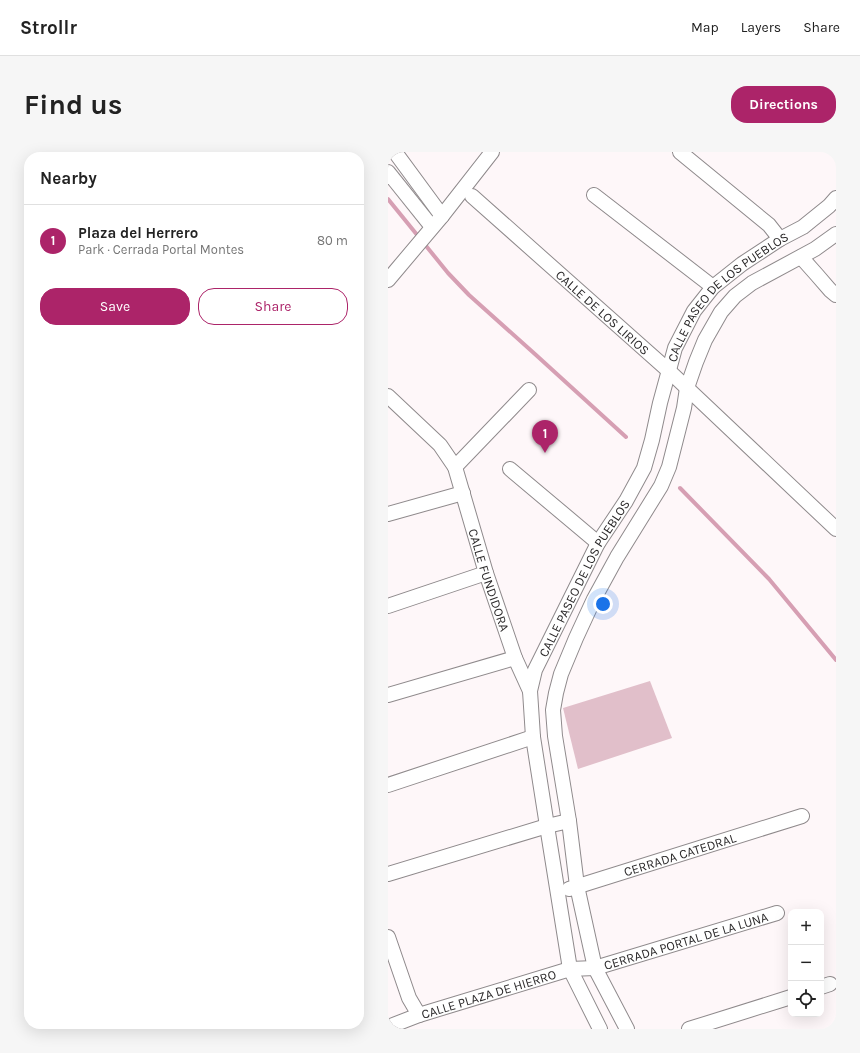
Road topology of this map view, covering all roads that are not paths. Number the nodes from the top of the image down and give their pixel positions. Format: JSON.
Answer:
{"nodes":[{"id":1,"x":395,"y":152,"type":"edge"},
{"id":2,"x":492,"y":152,"type":"edge"},
{"id":3,"x":680,"y":152,"type":"edge"},
{"id":4,"x":388,"y":172,"type":"edge"},
{"id":5,"x":594,"y":195,"type":"dead end"},
{"id":6,"x":472,"y":196,"type":"dead end"},
{"id":7,"x":836,"y":198,"type":"edge"},
{"id":8,"x":442,"y":216,"type":"junction"},
{"id":9,"x":430,"y":230,"type":"junction"},
{"id":10,"x":836,"y":234,"type":"edge"},
{"id":11,"x":780,"y":239,"type":"junction"},
{"id":12,"x":801,"y":257,"type":"junction"},
{"id":13,"x":388,"y":280,"type":"edge"},
{"id":14,"x":713,"y":287,"type":"junction"},
{"id":15,"x":836,"y":295,"type":"edge"},
{"id":16,"x":669,"y":371,"type":"junction"},
{"id":17,"x":687,"y":388,"type":"junction"},
{"id":18,"x":529,"y":390,"type":"dead end"},
{"id":19,"x":388,"y":396,"type":"edge"},
{"id":20,"x":455,"y":467,"type":"junction"},
{"id":21,"x":510,"y":469,"type":"dead end"},
{"id":22,"x":463,"y":493,"type":"junction"},
{"id":23,"x":626,"y":501,"type":"junction"},
{"id":24,"x":388,"y":514,"type":"edge"},
{"id":25,"x":644,"y":514,"type":"junction"},
{"id":26,"x":836,"y":529,"type":"edge"},
{"id":27,"x":598,"y":543,"type":"junction"},
{"id":28,"x":486,"y":573,"type":"junction"},
{"id":29,"x":388,"y":606,"type":"edge"},
{"id":30,"x":515,"y":658,"type":"junction"},
{"id":31,"x":530,"y":691,"type":"junction"},
{"id":32,"x":388,"y":695,"type":"edge"},
{"id":33,"x":534,"y":737,"type":"junction"},
{"id":34,"x":388,"y":784,"type":"edge"},
{"id":35,"x":802,"y":816,"type":"dead end"},
{"id":36,"x":569,"y":821,"type":"junction"},
{"id":37,"x":547,"y":826,"type":"junction"},
{"id":38,"x":388,"y":874,"type":"edge"},
{"id":39,"x":577,"y":886,"type":"junction"},
{"id":40,"x":558,"y":892,"type":"junction"},
{"id":41,"x":777,"y":913,"type":"dead end"},
{"id":42,"x":389,"y":944,"type":"edge"},
{"id":43,"x":595,"y":968,"type":"junction"},
{"id":44,"x":570,"y":969,"type":"junction"},
{"id":45,"x":788,"y":998,"type":"edge"},
{"id":46,"x":420,"y":1015,"type":"junction"},
{"id":47,"x":388,"y":1027,"type":"edge"},
{"id":48,"x":600,"y":1029,"type":"edge"},
{"id":49,"x":627,"y":1029,"type":"edge"},
{"id":50,"x":689,"y":1029,"type":"edge"}],
"edges":[{"from":1,"to":8,"type":"street"},
{"from":2,"to":8,"type":"street"},
{"from":3,"to":11,"type":"street"},
{"from":4,"to":9,"type":"street"},
{"from":5,"to":14,"type":"street"},
{"from":6,"to":16,"type":"street","name":"CALLE DE LOS LIRIOS"},
{"from":7,"to":11,"type":"street","name":"CALLE PASEO DE LOS PUEBLOS"},
{"from":8,"to":9,"type":"street"},
{"from":9,"to":13,"type":"street"},
{"from":10,"to":12,"type":"street","name":"CALLE PASEO DE LOS PUEBLOS"},
{"from":11,"to":14,"type":"street","name":"CALLE PASEO DE LOS PUEBLOS"},
{"from":12,"to":15,"type":"street"},
{"from":12,"to":17,"type":"street","name":"CALLE PASEO DE LOS PUEBLOS"},
{"from":14,"to":16,"type":"street","name":"CALLE PASEO DE LOS PUEBLOS"},
{"from":16,"to":17,"type":"street","name":"CALLE DE LOS LIRIOS"},
{"from":16,"to":23,"type":"street","name":"CALLE PASEO DE LOS PUEBLOS"},
{"from":17,"to":25,"type":"street","name":"CALLE PASEO DE LOS PUEBLOS"},
{"from":17,"to":26,"type":"street","name":"CALLE DE LOS LIRIOS"},
{"from":18,"to":20,"type":"street"},
{"from":19,"to":20,"type":"street","name":"CALLE FUNDIDORA"},
{"from":20,"to":22,"type":"street","name":"CALLE FUNDIDORA"},
{"from":21,"to":27,"type":"street"},
{"from":22,"to":24,"type":"street"},
{"from":22,"to":28,"type":"street","name":"CALLE FUNDIDORA"},
{"from":23,"to":25,"type":"street"},
{"from":23,"to":27,"type":"street","name":"CALLE PASEO DE LOS PUEBLOS"},
{"from":25,"to":36,"type":"street","name":"CALLE PASEO DE LOS PUEBLOS"},
{"from":27,"to":31,"type":"street","name":"CALLE PASEO DE LOS PUEBLOS"},
{"from":28,"to":29,"type":"street"},
{"from":28,"to":30,"type":"street","name":"CALLE FUNDIDORA"},
{"from":30,"to":31,"type":"street","name":"CALLE FUNDIDORA"},
{"from":30,"to":32,"type":"street"},
{"from":31,"to":33,"type":"street","name":"CALLE PASEO DE LOS PUEBLOS"},
{"from":33,"to":34,"type":"street"},
{"from":33,"to":37,"type":"street","name":"CALLE PASEO DE LOS PUEBLOS"},
{"from":35,"to":39,"type":"street","name":"CERRADA CATEDRAL"},
{"from":36,"to":37,"type":"street"},
{"from":36,"to":39,"type":"street","name":"CALLE PASEO DE LOS PUEBLOS"},
{"from":37,"to":38,"type":"street"},
{"from":37,"to":40,"type":"street","name":"CALLE PASEO DE LOS PUEBLOS"},
{"from":39,"to":40,"type":"street","name":"CERRADA CATEDRAL"},
{"from":39,"to":43,"type":"street","name":"CALLE PASEO DE LOS PUEBLOS"},
{"from":40,"to":44,"type":"street","name":"CALLE PASEO DE LOS PUEBLOS"},
{"from":41,"to":43,"type":"street","name":"CERRADA PORTAL DE LA LUNA"},
{"from":42,"to":46,"type":"street","name":"CALLE PLAZA DE HIERRO"},
{"from":43,"to":44,"type":"street","name":"CERRADA PORTAL DE LA LUNA"},
{"from":43,"to":49,"type":"street","name":"CALLE PASEO DE LOS PUEBLOS"},
{"from":44,"to":46,"type":"street","name":"CALLE PLAZA DE HIERRO"},
{"from":44,"to":48,"type":"street","name":"CALLE PASEO DE LOS PUEBLOS"},
{"from":45,"to":50,"type":"street"},
{"from":46,"to":47,"type":"street"}]}
